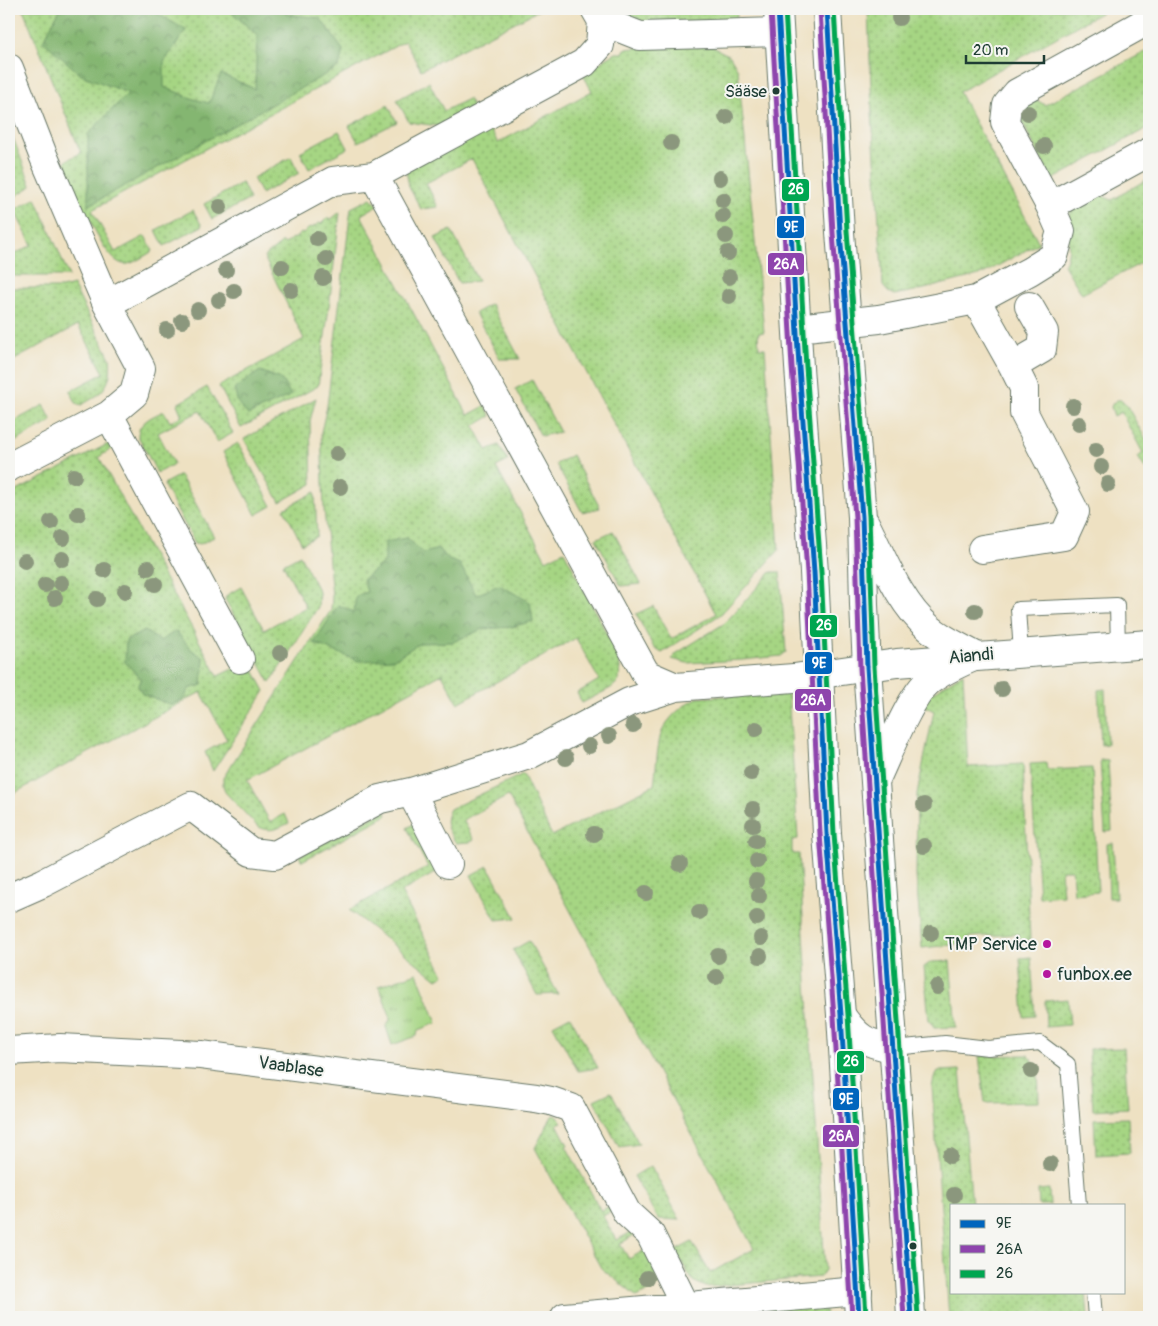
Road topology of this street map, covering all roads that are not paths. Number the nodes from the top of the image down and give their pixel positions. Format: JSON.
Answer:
{"nodes":[{"id":1,"x":827,"y":9,"type":"edge"},
{"id":2,"x":598,"y":15,"type":"edge"},
{"id":3,"x":778,"y":20,"type":"edge"},
{"id":4,"x":1149,"y":20,"type":"edge"},
{"id":5,"x":9,"y":68,"type":"edge"},
{"id":6,"x":1149,"y":152,"type":"edge"},
{"id":7,"x":374,"y":176,"type":"junction"},
{"id":8,"x":1050,"y":206,"type":"junction"},
{"id":9,"x":976,"y":300,"type":"junction"},
{"id":10,"x":107,"y":304,"type":"junction"},
{"id":11,"x":1029,"y":306,"type":"dead end"},
{"id":12,"x":847,"y":322,"type":"junction"},
{"id":13,"x":797,"y":328,"type":"junction"},
{"id":14,"x":1013,"y":366,"type":"junction"},
{"id":15,"x":108,"y":415,"type":"junction"},
{"id":16,"x":9,"y":467,"type":"edge"},
{"id":17,"x":862,"y":517,"type":"junction"},
{"id":18,"x":982,"y":548,"type":"dead end"},
{"id":19,"x":1149,"y":644,"type":"edge"},
{"id":20,"x":1118,"y":648,"type":"junction"},
{"id":21,"x":1021,"y":653,"type":"junction"},
{"id":22,"x":976,"y":656,"type":"junction"},
{"id":23,"x":240,"y":659,"type":"dead end"},
{"id":24,"x":867,"y":667,"type":"junction"},
{"id":25,"x":806,"y":676,"type":"junction"},
{"id":26,"x":676,"y":687,"type":"junction"},
{"id":27,"x":875,"y":781,"type":"junction"},
{"id":28,"x":411,"y":792,"type":"junction"},
{"id":29,"x":448,"y":864,"type":"dead end"},
{"id":30,"x":9,"y":898,"type":"edge"},
{"id":31,"x":841,"y":1015,"type":"junction"},
{"id":32,"x":894,"y":1048,"type":"junction"},
{"id":33,"x":9,"y":1051,"type":"edge"},
{"id":34,"x":1079,"y":1204,"type":"edge"},
{"id":35,"x":1093,"y":1294,"type":"edge"},
{"id":36,"x":858,"y":1304,"type":"edge"},
{"id":37,"x":689,"y":1312,"type":"edge"},
{"id":38,"x":565,"y":1317,"type":"edge"},
{"id":39,"x":911,"y":1317,"type":"edge"},
{"id":40,"x":1095,"y":1317,"type":"edge"}],
"edges":[{"from":1,"to":12,"type":"street"},
{"from":2,"to":3,"type":"street"},
{"from":2,"to":7,"type":"street"},
{"from":3,"to":13,"type":"street"},
{"from":4,"to":8,"type":"street"},
{"from":5,"to":10,"type":"street"},
{"from":6,"to":8,"type":"street"},
{"from":7,"to":10,"type":"street"},
{"from":7,"to":26,"type":"street"},
{"from":8,"to":9,"type":"street"},
{"from":9,"to":12,"type":"street"},
{"from":9,"to":14,"type":"street"},
{"from":10,"to":15,"type":"street"},
{"from":11,"to":14,"type":"street"},
{"from":12,"to":13,"type":"street"},
{"from":12,"to":17,"type":"street"},
{"from":13,"to":25,"type":"street"},
{"from":14,"to":18,"type":"street"},
{"from":15,"to":16,"type":"street"},
{"from":15,"to":23,"type":"street"},
{"from":17,"to":22,"type":"street"},
{"from":17,"to":24,"type":"street"},
{"from":19,"to":20,"type":"street","name":"Aiandi"},
{"from":20,"to":21,"type":"street","name":"Aiandi"},
{"from":20,"to":21,"type":"lane"},
{"from":21,"to":22,"type":"street","name":"Aiandi"},
{"from":22,"to":24,"type":"street","name":"Aiandi"},
{"from":22,"to":27,"type":"street"},
{"from":24,"to":25,"type":"street","name":"Aiandi"},
{"from":24,"to":27,"type":"street"},
{"from":25,"to":26,"type":"street","name":"Aiandi"},
{"from":25,"to":31,"type":"street"},
{"from":26,"to":28,"type":"street"},
{"from":27,"to":32,"type":"street"},
{"from":28,"to":29,"type":"street"},
{"from":28,"to":30,"type":"street"},
{"from":31,"to":32,"type":"street"},
{"from":31,"to":36,"type":"street"},
{"from":32,"to":34,"type":"lane"},
{"from":32,"to":39,"type":"street"},
{"from":33,"to":37,"type":"street","name":"Vaablase"},
{"from":35,"to":40,"type":"lane"},
{"from":36,"to":37,"type":"street"},
{"from":37,"to":38,"type":"street"}]}
